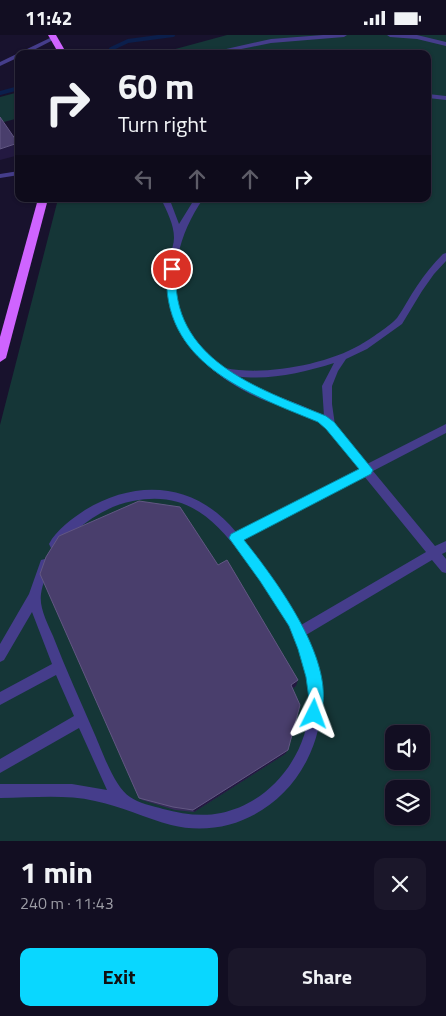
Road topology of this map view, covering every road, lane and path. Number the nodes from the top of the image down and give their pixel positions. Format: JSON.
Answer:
{"nodes":[{"id":1,"x":344,"y":35,"type":"edge"},
{"id":2,"x":390,"y":35,"type":"edge"},
{"id":3,"x":53,"y":36,"type":"edge"},
{"id":4,"x":446,"y":44,"type":"edge"},
{"id":5,"x":27,"y":50,"type":"edge"},
{"id":6,"x":62,"y":50,"type":"edge"},
{"id":7,"x":227,"y":50,"type":"edge"},
{"id":8,"x":15,"y":56,"type":"edge"},
{"id":9,"x":0,"y":64,"type":"edge"},
{"id":10,"x":431,"y":96,"type":"edge"},
{"id":11,"x":446,"y":97,"type":"edge"},
{"id":12,"x":15,"y":174,"type":"edge"},
{"id":13,"x":0,"y":176,"type":"edge"},
{"id":14,"x":42,"y":202,"type":"edge"},
{"id":15,"x":166,"y":202,"type":"edge"},
{"id":16,"x":196,"y":202,"type":"edge"},
{"id":17,"x":178,"y":237,"type":"junction"},
{"id":18,"x":446,"y":257,"type":"edge"},
{"id":19,"x":343,"y":357,"type":"junction"},
{"id":20,"x":0,"y":359,"type":"edge"},
{"id":21,"x":218,"y":369,"type":"junction"},
{"id":22,"x":330,"y":425,"type":"junction"},
{"id":23,"x":446,"y":428,"type":"edge"},
{"id":24,"x":367,"y":470,"type":"junction"},
{"id":25,"x":235,"y":538,"type":"junction"},
{"id":26,"x":446,"y":546,"type":"edge"},
{"id":27,"x":434,"y":553,"type":"junction"},
{"id":28,"x":446,"y":569,"type":"edge"},
{"id":29,"x":35,"y":594,"type":"junction"},
{"id":30,"x":298,"y":633,"type":"junction"},
{"id":31,"x":0,"y":656,"type":"edge"},
{"id":32,"x":59,"y":667,"type":"junction"},
{"id":33,"x":0,"y":699,"type":"edge"},
{"id":34,"x":81,"y":719,"type":"junction"},
{"id":35,"x":0,"y":765,"type":"edge"},
{"id":36,"x":0,"y":791,"type":"edge"},
{"id":37,"x":124,"y":802,"type":"junction"}],
"edges":[{"from":1,"to":7,"type":"lane"},
{"from":2,"to":4,"type":"lane"},
{"from":3,"to":5,"type":"lane"},
{"from":3,"to":6,"type":"main road"},
{"from":8,"to":9,"type":"lane"},
{"from":10,"to":11,"type":"lane"},
{"from":12,"to":13,"type":"lane"},
{"from":14,"to":20,"type":"main road"},
{"from":15,"to":17,"type":"lane"},
{"from":16,"to":17,"type":"lane"},
{"from":17,"to":21,"type":"lane"},
{"from":18,"to":19,"type":"lane"},
{"from":19,"to":21,"type":"lane"},
{"from":19,"to":22,"type":"lane"},
{"from":21,"to":22,"type":"lane"},
{"from":22,"to":24,"type":"lane"},
{"from":23,"to":24,"type":"lane"},
{"from":24,"to":25,"type":"lane"},
{"from":24,"to":27,"type":"lane"},
{"from":25,"to":29,"type":"lane"},
{"from":25,"to":30,"type":"lane"},
{"from":26,"to":27,"type":"lane"},
{"from":27,"to":28,"type":"lane"},
{"from":27,"to":30,"type":"lane"},
{"from":29,"to":31,"type":"lane"},
{"from":29,"to":32,"type":"lane"},
{"from":30,"to":37,"type":"lane"},
{"from":32,"to":33,"type":"lane"},
{"from":32,"to":34,"type":"lane"},
{"from":34,"to":35,"type":"lane"},
{"from":34,"to":37,"type":"lane"},
{"from":36,"to":37,"type":"lane"}]}
